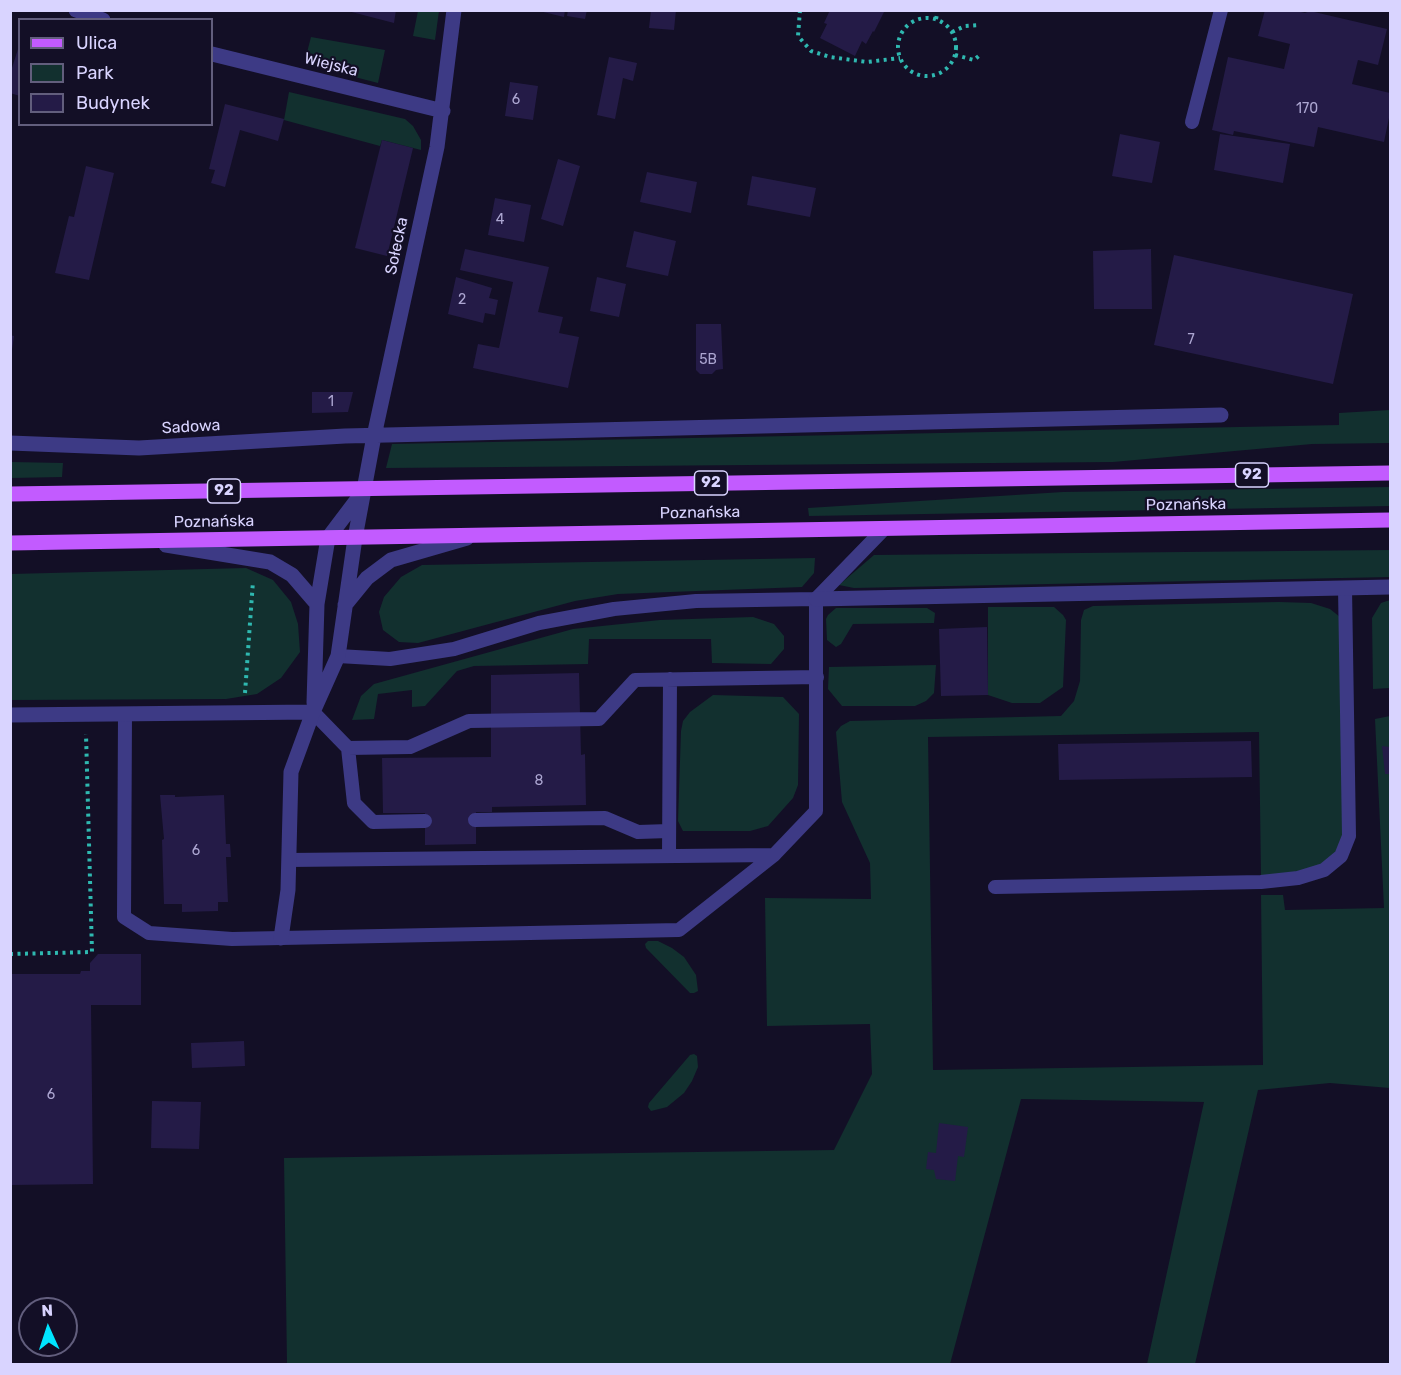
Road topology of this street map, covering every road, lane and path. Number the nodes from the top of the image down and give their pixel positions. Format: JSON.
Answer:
{"nodes":[{"id":1,"x":76,"y":10,"type":"edge"},
{"id":2,"x":454,"y":10,"type":"edge"},
{"id":3,"x":800,"y":10,"type":"edge"},
{"id":4,"x":938,"y":10,"type":"edge"},
{"id":5,"x":1221,"y":10,"type":"edge"},
{"id":6,"x":98,"y":18,"type":"edge"},
{"id":7,"x":936,"y":19,"type":"junction"},
{"id":8,"x":980,"y":25,"type":"dead end"},
{"id":9,"x":952,"y":32,"type":"junction"},
{"id":10,"x":213,"y":54,"type":"edge"},
{"id":11,"x":981,"y":54,"type":"dead end"},
{"id":12,"x":955,"y":55,"type":"junction"},
{"id":13,"x":900,"y":58,"type":"junction"},
{"id":14,"x":442,"y":111,"type":"junction"},
{"id":15,"x":1192,"y":122,"type":"dead end"},
{"id":16,"x":1221,"y":415,"type":"dead end"},
{"id":17,"x":374,"y":436,"type":"junction"},
{"id":18,"x":10,"y":443,"type":"edge"},
{"id":19,"x":1390,"y":473,"type":"edge"},
{"id":20,"x":365,"y":488,"type":"junction"},
{"id":21,"x":10,"y":494,"type":"edge"},
{"id":22,"x":1390,"y":520,"type":"edge"},
{"id":23,"x":885,"y":528,"type":"junction"},
{"id":24,"x":477,"y":535,"type":"junction"},
{"id":25,"x":328,"y":538,"type":"junction"},
{"id":26,"x":355,"y":538,"type":"junction"},
{"id":27,"x":142,"y":541,"type":"junction"},
{"id":28,"x":10,"y":543,"type":"edge"},
{"id":29,"x":1390,"y":587,"type":"edge"},
{"id":30,"x":1345,"y":588,"type":"junction"},
{"id":31,"x":816,"y":599,"type":"junction"},
{"id":32,"x":317,"y":604,"type":"junction"},
{"id":33,"x":345,"y":605,"type":"junction"},
{"id":34,"x":338,"y":656,"type":"junction"},
{"id":35,"x":817,"y":676,"type":"junction"},
{"id":36,"x":670,"y":679,"type":"junction"},
{"id":37,"x":313,"y":712,"type":"junction"},
{"id":38,"x":10,"y":715,"type":"edge"},
{"id":39,"x":86,"y":715,"type":"junction"},
{"id":40,"x":125,"y":715,"type":"junction"},
{"id":41,"x":348,"y":748,"type":"junction"},
{"id":42,"x":476,"y":820,"type":"dead end"},
{"id":43,"x":425,"y":821,"type":"dead end"},
{"id":44,"x":669,"y":831,"type":"junction"},
{"id":45,"x":774,"y":855,"type":"junction"},
{"id":46,"x":669,"y":856,"type":"junction"},
{"id":47,"x":289,"y":860,"type":"junction"},
{"id":48,"x":995,"y":887,"type":"dead end"},
{"id":49,"x":281,"y":938,"type":"junction"},
{"id":50,"x":10,"y":954,"type":"edge"}],
"edges":[{"from":1,"to":6,"type":"street"},
{"from":2,"to":14,"type":"street","name":"Sołecka"},
{"from":3,"to":13,"type":"path"},
{"from":4,"to":7,"type":"path"},
{"from":5,"to":15,"type":"lane"},
{"from":7,"to":9,"type":"path"},
{"from":7,"to":13,"type":"path"},
{"from":8,"to":9,"type":"path"},
{"from":9,"to":12,"type":"path"},
{"from":10,"to":14,"type":"street","name":"Wiejska"},
{"from":11,"to":12,"type":"path"},
{"from":12,"to":13,"type":"path"},
{"from":14,"to":17,"type":"street","name":"Sołecka"},
{"from":16,"to":17,"type":"street","name":"Sadowa"},
{"from":17,"to":18,"type":"street","name":"Sadowa"},
{"from":17,"to":20,"type":"street","name":"Sołecka"},
{"from":19,"to":20,"type":"main road","name":"Poznańska","number":"92"},
{"from":20,"to":21,"type":"main road","name":"Poznańska","number":"92"},
{"from":20,"to":25,"type":"street"},
{"from":20,"to":26,"type":"street","name":"Sołecka"},
{"from":22,"to":23,"type":"main road","name":"Poznańska"},
{"from":23,"to":24,"type":"main road","name":"Poznańska"},
{"from":23,"to":31,"type":"lane"},
{"from":24,"to":26,"type":"main road","name":"Poznańska"},
{"from":24,"to":33,"type":"street"},
{"from":25,"to":26,"type":"main road","name":"Poznańska"},
{"from":25,"to":27,"type":"main road","name":"Poznańska"},
{"from":25,"to":32,"type":"street"},
{"from":26,"to":33,"type":"street","name":"Sołecka"},
{"from":27,"to":28,"type":"main road","name":"Poznańska"},
{"from":27,"to":32,"type":"street"},
{"from":29,"to":30,"type":"street"},
{"from":30,"to":31,"type":"street"},
{"from":30,"to":48,"type":"lane"},
{"from":31,"to":34,"type":"lane"},
{"from":31,"to":35,"type":"lane"},
{"from":32,"to":37,"type":"street"},
{"from":33,"to":34,"type":"street","name":"Sołecka"},
{"from":34,"to":37,"type":"street","name":"Sołecka"},
{"from":35,"to":36,"type":"lane"},
{"from":35,"to":45,"type":"lane"},
{"from":36,"to":41,"type":"lane"},
{"from":36,"to":44,"type":"lane"},
{"from":37,"to":40,"type":"street"},
{"from":37,"to":41,"type":"lane"},
{"from":37,"to":47,"type":"street"},
{"from":38,"to":39,"type":"street"},
{"from":39,"to":40,"type":"street"},
{"from":39,"to":50,"type":"path"},
{"from":40,"to":49,"type":"lane"},
{"from":41,"to":43,"type":"lane"},
{"from":42,"to":44,"type":"lane"},
{"from":44,"to":46,"type":"lane"},
{"from":45,"to":46,"type":"lane"},
{"from":45,"to":49,"type":"lane"},
{"from":46,"to":47,"type":"lane"},
{"from":47,"to":49,"type":"street"}]}
